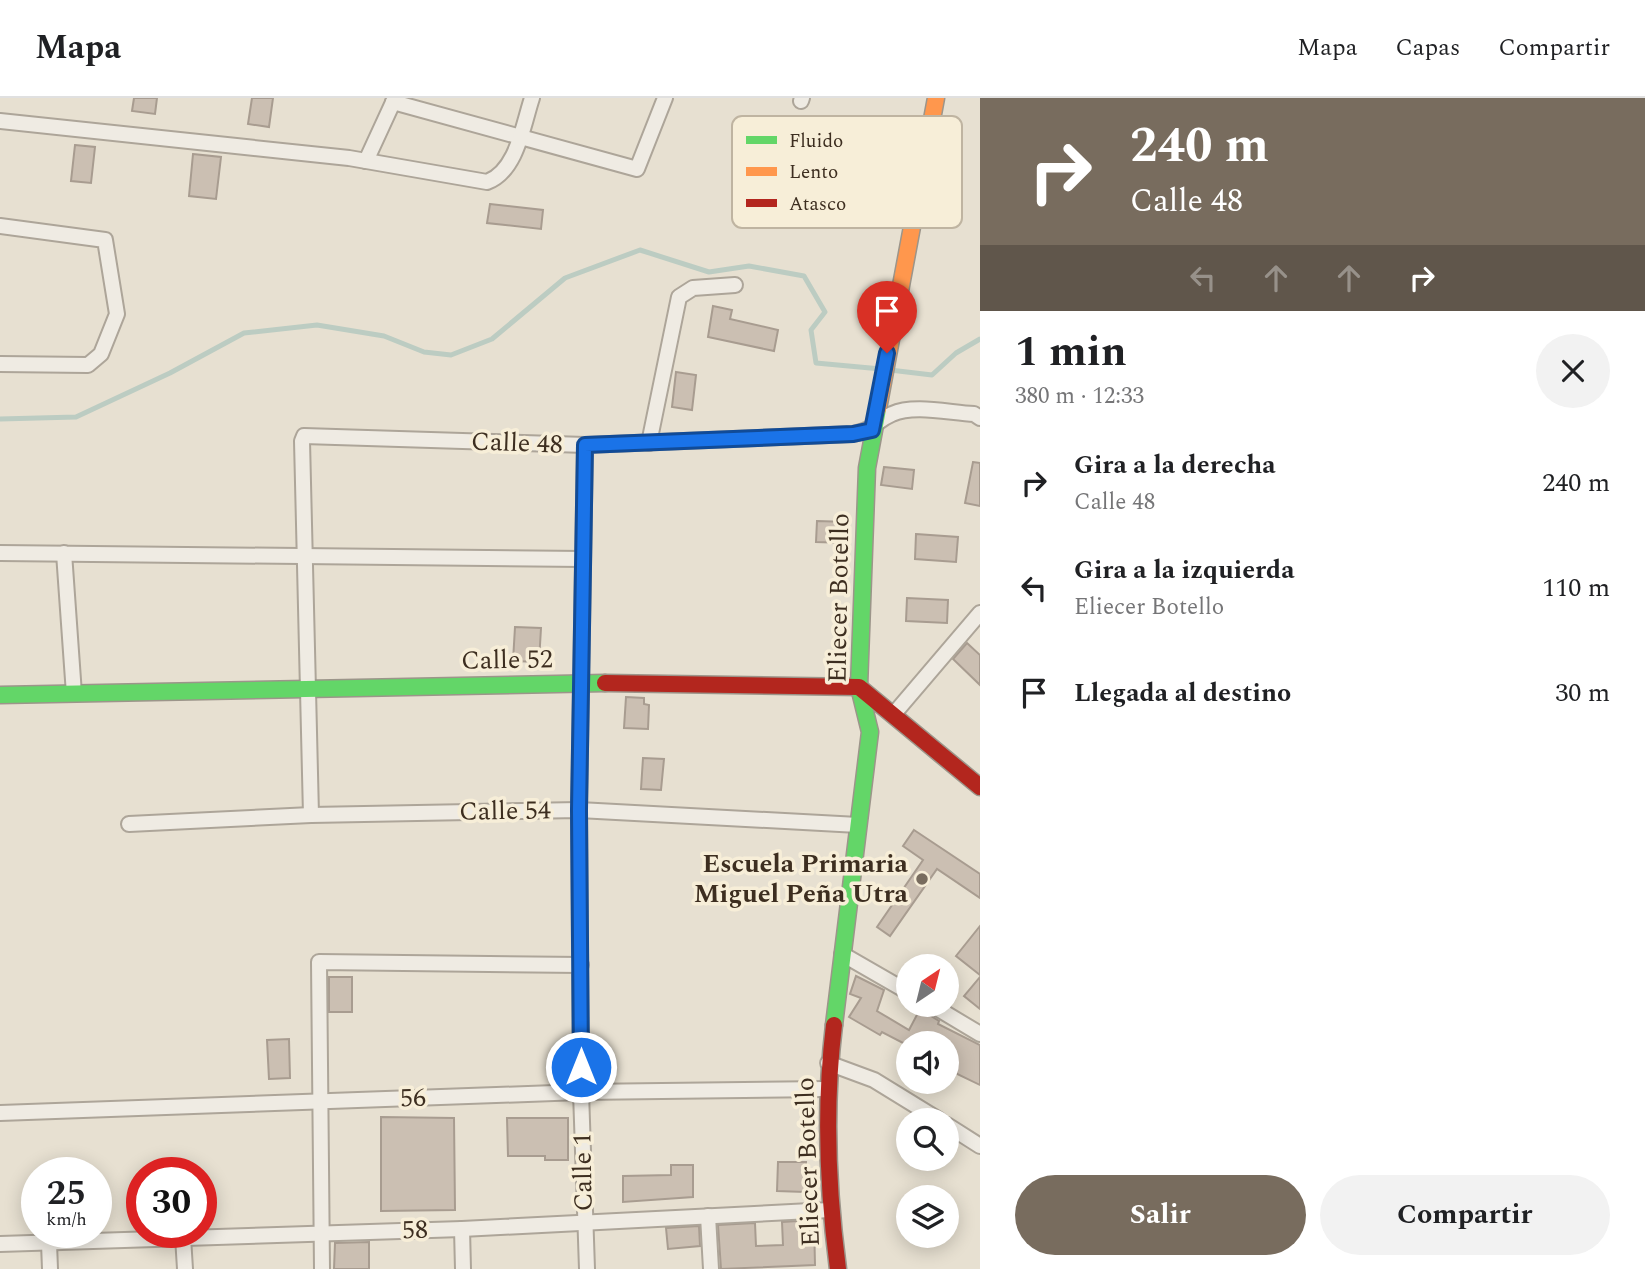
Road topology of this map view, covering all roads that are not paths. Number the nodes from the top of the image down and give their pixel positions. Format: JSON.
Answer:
{"nodes":[{"id":1,"x":532,"y":98,"type":"edge"},
{"id":2,"x":665,"y":98,"type":"edge"},
{"id":3,"x":936,"y":98,"type":"edge"},
{"id":4,"x":394,"y":100,"type":"edge"},
{"id":5,"x":933,"y":116,"type":"edge"},
{"id":6,"x":0,"y":121,"type":"edge"},
{"id":7,"x":519,"y":136,"type":"junction"},
{"id":8,"x":366,"y":161,"type":"junction"},
{"id":9,"x":0,"y":226,"type":"edge"},
{"id":10,"x":911,"y":228,"type":"edge"},
{"id":11,"x":735,"y":285,"type":"dead end"},
{"id":12,"x":0,"y":364,"type":"edge"},
{"id":13,"x":980,"y":418,"type":"edge"},
{"id":14,"x":872,"y":430,"type":"junction"},
{"id":15,"x":649,"y":443,"type":"junction"},
{"id":16,"x":585,"y":445,"type":"junction"},
{"id":17,"x":0,"y":553,"type":"edge"},
{"id":18,"x":64,"y":553,"type":"junction"},
{"id":19,"x":303,"y":556,"type":"junction"},
{"id":20,"x":583,"y":559,"type":"junction"},
{"id":21,"x":980,"y":613,"type":"edge"},
{"id":22,"x":584,"y":683,"type":"junction"},
{"id":23,"x":859,"y":687,"type":"junction"},
{"id":24,"x":307,"y":688,"type":"junction"},
{"id":25,"x":74,"y":694,"type":"junction"},
{"id":26,"x":0,"y":695,"type":"edge"},
{"id":27,"x":893,"y":715,"type":"junction"},
{"id":28,"x":980,"y":786,"type":"edge"},
{"id":29,"x":579,"y":810,"type":"junction"},
{"id":30,"x":311,"y":815,"type":"junction"},
{"id":31,"x":129,"y":824,"type":"dead end"},
{"id":32,"x":859,"y":825,"type":"junction"},
{"id":33,"x":842,"y":954,"type":"junction"},
{"id":34,"x":581,"y":965,"type":"junction"},
{"id":35,"x":896,"y":985,"type":"edge"},
{"id":36,"x":953,"y":1017,"type":"edge"},
{"id":37,"x":979,"y":1032,"type":"edge"},
{"id":38,"x":828,"y":1063,"type":"junction"},
{"id":39,"x":826,"y":1089,"type":"junction"},
{"id":40,"x":581,"y":1092,"type":"junction"},
{"id":41,"x":321,"y":1101,"type":"junction"},
{"id":42,"x":920,"y":1108,"type":"edge"},
{"id":43,"x":0,"y":1113,"type":"edge"},
{"id":44,"x":959,"y":1133,"type":"edge"},
{"id":45,"x":980,"y":1146,"type":"edge"},
{"id":46,"x":830,"y":1210,"type":"junction"},
{"id":47,"x":708,"y":1216,"type":"junction"},
{"id":48,"x":584,"y":1223,"type":"junction"},
{"id":49,"x":462,"y":1229,"type":"junction"},
{"id":50,"x":321,"y":1233,"type":"junction"},
{"id":51,"x":217,"y":1236,"type":"edge"},
{"id":52,"x":0,"y":1244,"type":"edge"},
{"id":53,"x":21,"y":1244,"type":"edge"},
{"id":54,"x":49,"y":1248,"type":"edge"},
{"id":55,"x":184,"y":1248,"type":"edge"},
{"id":56,"x":50,"y":1269,"type":"edge"},
{"id":57,"x":185,"y":1269,"type":"edge"},
{"id":58,"x":322,"y":1269,"type":"edge"},
{"id":59,"x":463,"y":1269,"type":"edge"},
{"id":60,"x":587,"y":1269,"type":"edge"},
{"id":61,"x":711,"y":1269,"type":"edge"},
{"id":62,"x":838,"y":1269,"type":"edge"}],
"edges":[{"from":1,"to":7,"type":"street"},
{"from":2,"to":7,"type":"street"},
{"from":3,"to":5,"type":"street","name":"Eliecer Botello"},
{"from":4,"to":7,"type":"street"},
{"from":4,"to":8,"type":"street"},
{"from":6,"to":8,"type":"street"},
{"from":7,"to":8,"type":"street"},
{"from":9,"to":12,"type":"street"},
{"from":10,"to":14,"type":"street","name":"Eliecer Botello"},
{"from":11,"to":15,"type":"street"},
{"from":13,"to":14,"type":"street","name":"Calle 48"},
{"from":14,"to":15,"type":"street","name":"Calle 48"},
{"from":14,"to":23,"type":"street","name":"Eliecer Botello"},
{"from":15,"to":16,"type":"street","name":"Calle 48"},
{"from":16,"to":19,"type":"street","name":"Calle 48"},
{"from":16,"to":20,"type":"street","name":"Calle 1"},
{"from":17,"to":18,"type":"street"},
{"from":18,"to":19,"type":"street"},
{"from":18,"to":25,"type":"street"},
{"from":19,"to":20,"type":"street"},
{"from":19,"to":24,"type":"street"},
{"from":20,"to":22,"type":"street","name":"Calle 1"},
{"from":21,"to":27,"type":"street"},
{"from":22,"to":23,"type":"street","name":"Calle 52"},
{"from":22,"to":24,"type":"street","name":"Calle 52"},
{"from":22,"to":29,"type":"street","name":"Calle 1"},
{"from":23,"to":27,"type":"street"},
{"from":23,"to":32,"type":"street","name":"Eliecer Botello"},
{"from":24,"to":25,"type":"street","name":"Calle 52"},
{"from":24,"to":30,"type":"street"},
{"from":25,"to":26,"type":"street","name":"Calle 52"},
{"from":27,"to":28,"type":"street"},
{"from":29,"to":30,"type":"street","name":"Calle 54"},
{"from":29,"to":32,"type":"street","name":"Calle 54"},
{"from":29,"to":34,"type":"street","name":"Calle 1"},
{"from":30,"to":31,"type":"street","name":"Calle 54"},
{"from":32,"to":33,"type":"street","name":"Eliecer Botello"},
{"from":33,"to":35,"type":"street"},
{"from":33,"to":38,"type":"street","name":"Eliecer Botello"},
{"from":34,"to":40,"type":"street","name":"Calle 1"},
{"from":34,"to":41,"type":"street"},
{"from":36,"to":37,"type":"street"},
{"from":38,"to":39,"type":"street","name":"Eliecer Botello"},
{"from":38,"to":42,"type":"street"},
{"from":39,"to":40,"type":"street","name":"56"},
{"from":39,"to":46,"type":"street","name":"Eliecer Botello"},
{"from":40,"to":41,"type":"street","name":"56"},
{"from":40,"to":48,"type":"street","name":"Calle 1"},
{"from":41,"to":43,"type":"street","name":"56"},
{"from":41,"to":50,"type":"street"},
{"from":44,"to":45,"type":"street"},
{"from":46,"to":47,"type":"street","name":"58"},
{"from":46,"to":62,"type":"street","name":"Eliecer Botello"},
{"from":47,"to":48,"type":"street","name":"58"},
{"from":47,"to":61,"type":"street"},
{"from":48,"to":49,"type":"street","name":"58"},
{"from":48,"to":60,"type":"street","name":"Calle 1"},
{"from":49,"to":50,"type":"street","name":"58"},
{"from":49,"to":59,"type":"street"},
{"from":50,"to":51,"type":"street","name":"58"},
{"from":50,"to":58,"type":"street"},
{"from":52,"to":53,"type":"street","name":"58"},
{"from":54,"to":56,"type":"street"},
{"from":55,"to":57,"type":"street"}]}
